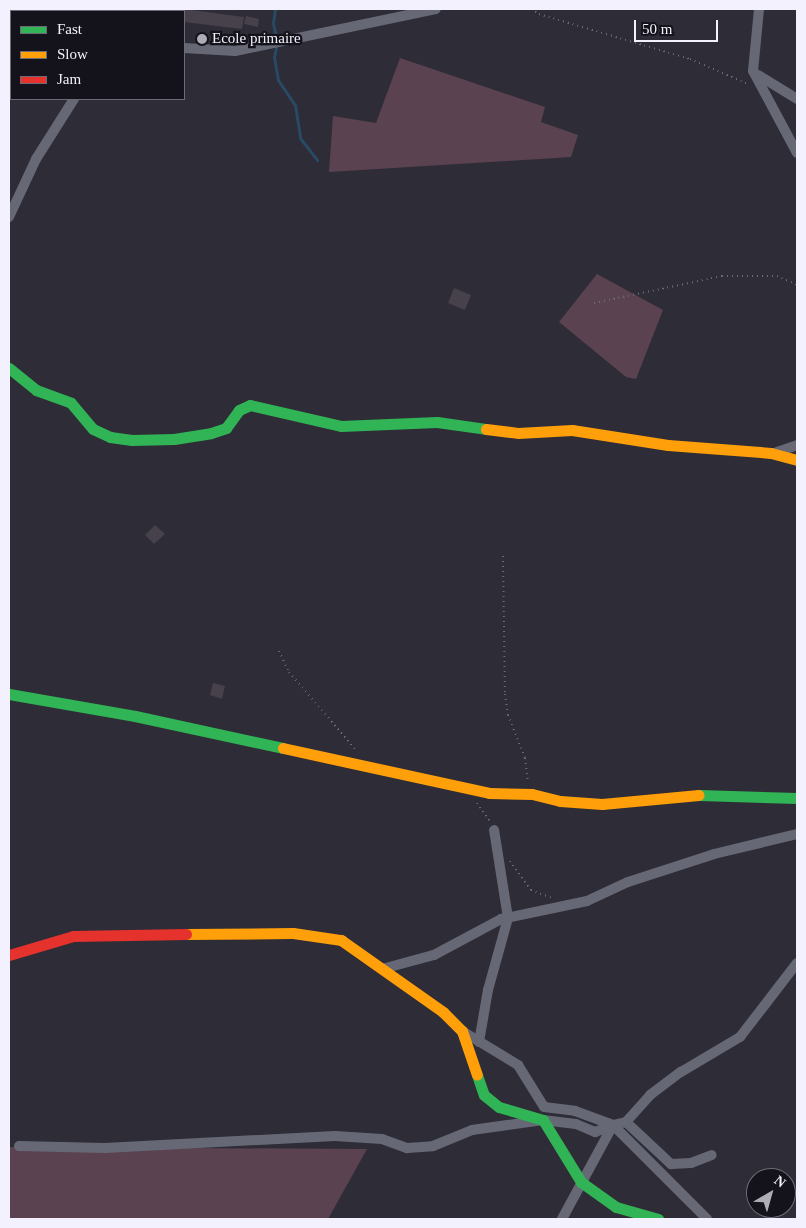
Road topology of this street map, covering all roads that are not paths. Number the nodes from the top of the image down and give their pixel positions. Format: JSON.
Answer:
{"nodes":[{"id":1,"x":436,"y":9,"type":"edge"},
{"id":2,"x":760,"y":9,"type":"edge"},
{"id":3,"x":185,"y":48,"type":"edge"},
{"id":4,"x":753,"y":71,"type":"junction"},
{"id":5,"x":797,"y":99,"type":"edge"},
{"id":6,"x":73,"y":100,"type":"edge"},
{"id":7,"x":797,"y":153,"type":"edge"},
{"id":8,"x":9,"y":218,"type":"edge"},
{"id":9,"x":9,"y":368,"type":"edge"},
{"id":10,"x":797,"y":445,"type":"edge"},
{"id":11,"x":771,"y":453,"type":"junction"},
{"id":12,"x":797,"y":460,"type":"edge"},
{"id":13,"x":9,"y":694,"type":"edge"},
{"id":14,"x":797,"y":798,"type":"edge"},
{"id":15,"x":494,"y":830,"type":"road end"},
{"id":16,"x":797,"y":834,"type":"edge"},
{"id":17,"x":508,"y":918,"type":"junction"},
{"id":18,"x":9,"y":955,"type":"edge"},
{"id":19,"x":797,"y":963,"type":"edge"},
{"id":20,"x":382,"y":969,"type":"junction"},
{"id":21,"x":462,"y":1031,"type":"junction"},
{"id":22,"x":479,"y":1042,"type":"junction"},
{"id":23,"x":543,"y":1120,"type":"junction"},
{"id":24,"x":626,"y":1122,"type":"junction"},
{"id":25,"x":613,"y":1125,"type":"junction"},
{"id":26,"x":18,"y":1146,"type":"dead end"},
{"id":27,"x":712,"y":1155,"type":"dead end"},
{"id":28,"x":581,"y":1182,"type":"junction"},
{"id":29,"x":562,"y":1219,"type":"edge"},
{"id":30,"x":658,"y":1219,"type":"edge"},
{"id":31,"x":707,"y":1219,"type":"edge"}],
"edges":[{"from":1,"to":3,"type":"street"},
{"from":2,"to":4,"type":"street"},
{"from":4,"to":5,"type":"street"},
{"from":4,"to":7,"type":"street"},
{"from":6,"to":8,"type":"street"},
{"from":9,"to":11,"type":"street"},
{"from":10,"to":11,"type":"street"},
{"from":11,"to":12,"type":"street"},
{"from":13,"to":14,"type":"street"},
{"from":15,"to":17,"type":"street"},
{"from":16,"to":17,"type":"street"},
{"from":17,"to":20,"type":"street"},
{"from":17,"to":22,"type":"street"},
{"from":18,"to":20,"type":"street"},
{"from":19,"to":24,"type":"street"},
{"from":20,"to":21,"type":"street"},
{"from":21,"to":22,"type":"street"},
{"from":21,"to":23,"type":"street"},
{"from":22,"to":25,"type":"street"},
{"from":23,"to":25,"type":"street"},
{"from":23,"to":26,"type":"street"},
{"from":23,"to":28,"type":"street"},
{"from":24,"to":25,"type":"street"},
{"from":24,"to":27,"type":"street"},
{"from":25,"to":28,"type":"street"},
{"from":25,"to":31,"type":"street"},
{"from":28,"to":29,"type":"street"},
{"from":28,"to":30,"type":"street"}]}
